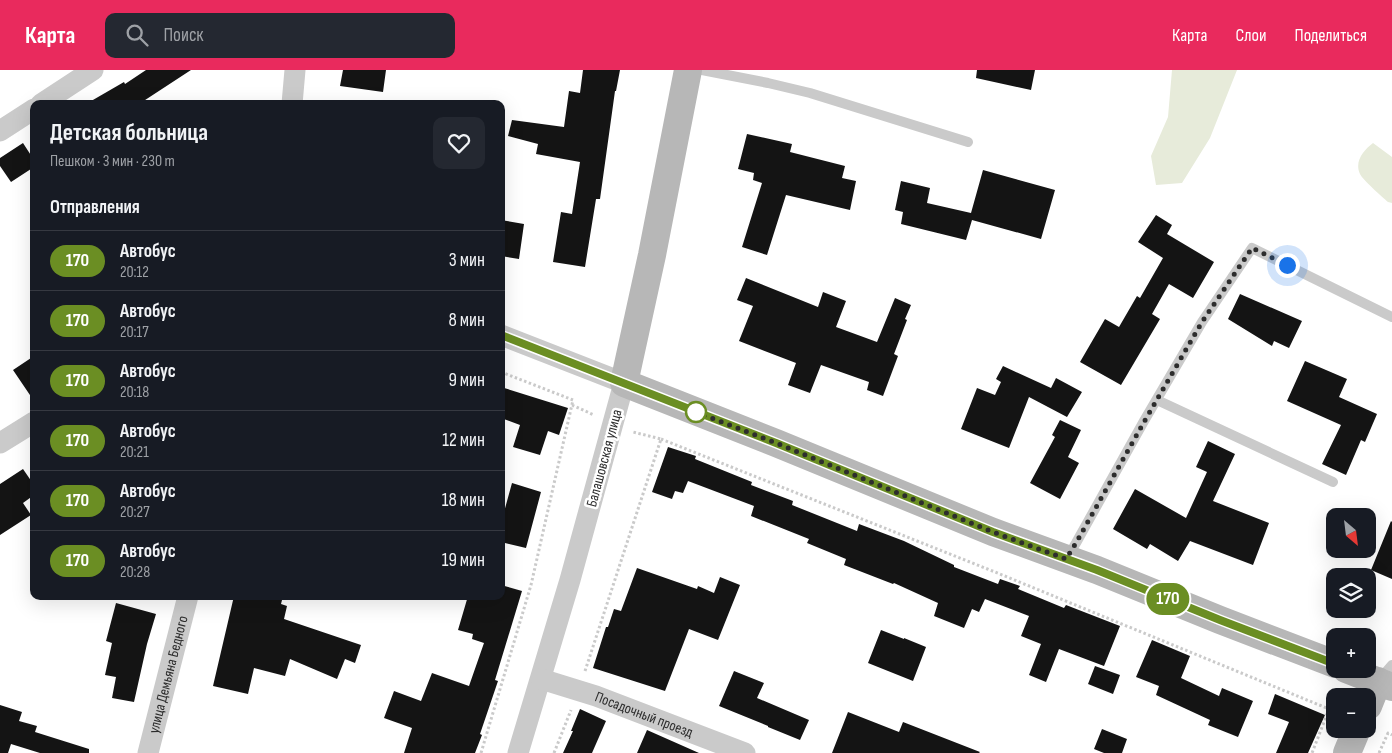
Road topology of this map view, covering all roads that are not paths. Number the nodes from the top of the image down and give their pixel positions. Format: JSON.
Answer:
{"nodes":[{"id":1,"x":93,"y":70,"type":"edge"},
{"id":2,"x":295,"y":70,"type":"edge"},
{"id":3,"x":688,"y":70,"type":"edge"},
{"id":4,"x":702,"y":70,"type":"edge"},
{"id":5,"x":47,"y":100,"type":"edge"},
{"id":6,"x":292,"y":100,"type":"edge"},
{"id":7,"x":30,"y":112,"type":"edge"},
{"id":8,"x":0,"y":131,"type":"edge"},
{"id":9,"x":968,"y":142,"type":"dead end"},
{"id":10,"x":1392,"y":317,"type":"edge"},
{"id":11,"x":505,"y":337,"type":"edge"},
{"id":12,"x":624,"y":383,"type":"junction"},
{"id":13,"x":1157,"y":400,"type":"junction"},
{"id":14,"x":30,"y":425,"type":"edge"},
{"id":15,"x":0,"y":444,"type":"edge"},
{"id":16,"x":1334,"y":482,"type":"dead end"},
{"id":17,"x":1066,"y":559,"type":"junction"},
{"id":18,"x":187,"y":600,"type":"edge"},
{"id":19,"x":1326,"y":661,"type":"edge"},
{"id":20,"x":1387,"y":678,"type":"edge"},
{"id":21,"x":541,"y":679,"type":"junction"},
{"id":22,"x":1376,"y":694,"type":"edge"},
{"id":23,"x":1354,"y":738,"type":"edge"},
{"id":24,"x":148,"y":753,"type":"edge"},
{"id":25,"x":518,"y":753,"type":"edge"},
{"id":26,"x":745,"y":753,"type":"edge"},
{"id":27,"x":1347,"y":753,"type":"edge"}],
"edges":[{"from":1,"to":5,"type":"street"},
{"from":2,"to":6,"type":"street"},
{"from":3,"to":12,"type":"street","name":"Балашовская улица"},
{"from":4,"to":9,"type":"lane"},
{"from":7,"to":8,"type":"street"},
{"from":10,"to":13,"type":"lane"},
{"from":11,"to":12,"type":"street"},
{"from":12,"to":17,"type":"street"},
{"from":12,"to":21,"type":"street","name":"Балашовская улица"},
{"from":13,"to":16,"type":"lane"},
{"from":13,"to":17,"type":"lane"},
{"from":14,"to":15,"type":"street"},
{"from":17,"to":19,"type":"street"},
{"from":18,"to":24,"type":"street","name":"улица Демьяна Бедного"},
{"from":20,"to":22,"type":"street"},
{"from":21,"to":25,"type":"street","name":"Балашовская улица"},
{"from":21,"to":26,"type":"street","name":"Посадочный проезд"},
{"from":23,"to":27,"type":"street"}]}
